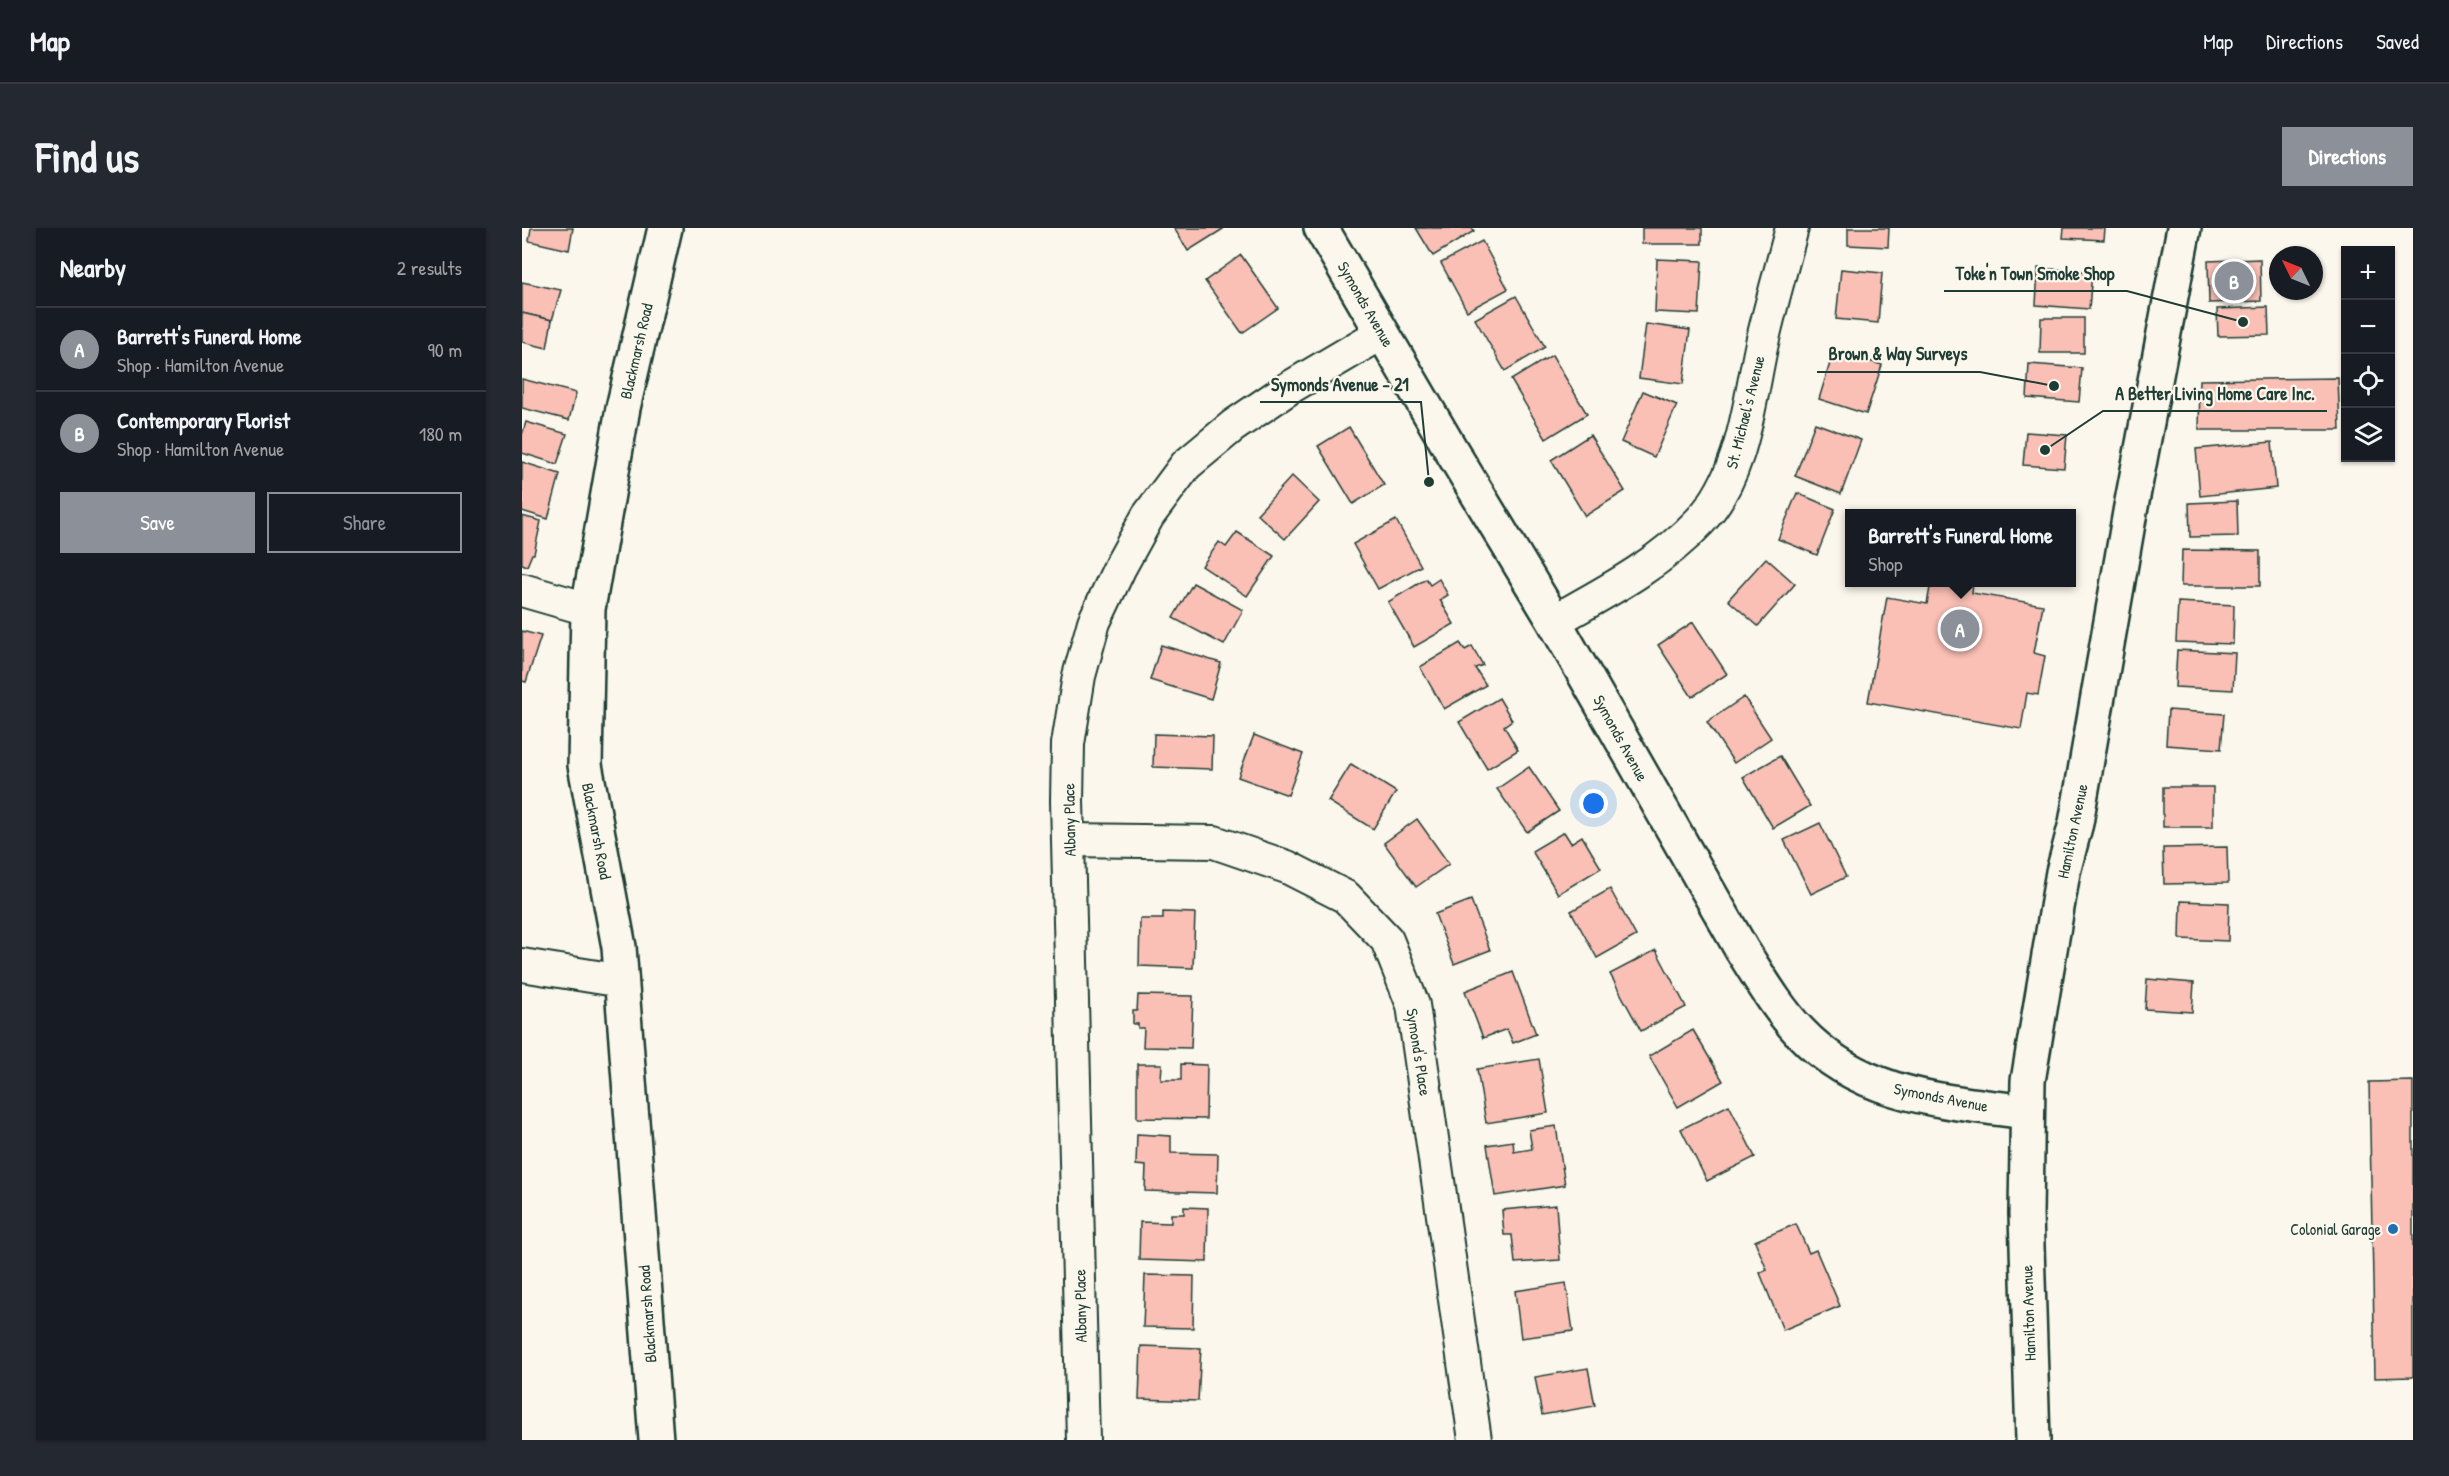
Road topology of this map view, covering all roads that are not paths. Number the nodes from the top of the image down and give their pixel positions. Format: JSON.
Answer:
{"nodes":[{"id":1,"x":665,"y":228,"type":"edge"},
{"id":2,"x":1322,"y":228,"type":"edge"},
{"id":3,"x":1792,"y":228,"type":"edge"},
{"id":4,"x":2184,"y":228,"type":"edge"},
{"id":5,"x":1382,"y":333,"type":"junction"},
{"id":6,"x":522,"y":590,"type":"edge"},
{"id":7,"x":588,"y":609,"type":"junction"},
{"id":8,"x":1554,"y":621,"type":"junction"},
{"id":9,"x":1069,"y":840,"type":"junction"},
{"id":10,"x":522,"y":965,"type":"edge"},
{"id":11,"x":622,"y":981,"type":"junction"},
{"id":12,"x":2027,"y":1112,"type":"junction"},
{"id":13,"x":656,"y":1440,"type":"edge"},
{"id":14,"x":1083,"y":1440,"type":"edge"},
{"id":15,"x":1475,"y":1440,"type":"edge"},
{"id":16,"x":2033,"y":1440,"type":"edge"}],
"edges":[{"from":1,"to":7,"type":"street","name":"Blackmarsh Road"},
{"from":2,"to":5,"type":"street","name":"Symonds Avenue"},
{"from":3,"to":8,"type":"street","name":"St. Michael's Avenue"},
{"from":4,"to":12,"type":"street","name":"Hamilton Avenue"},
{"from":5,"to":8,"type":"street","name":"Symonds Avenue"},
{"from":5,"to":9,"type":"street","name":"Albany Place"},
{"from":6,"to":7,"type":"street"},
{"from":7,"to":11,"type":"street","name":"Blackmarsh Road"},
{"from":8,"to":12,"type":"street","name":"Symonds Avenue"},
{"from":9,"to":14,"type":"street","name":"Albany Place"},
{"from":9,"to":15,"type":"street","name":"Symond's Place"},
{"from":10,"to":11,"type":"street"},
{"from":11,"to":13,"type":"street","name":"Blackmarsh Road"},
{"from":12,"to":16,"type":"street","name":"Hamilton Avenue"}]}
